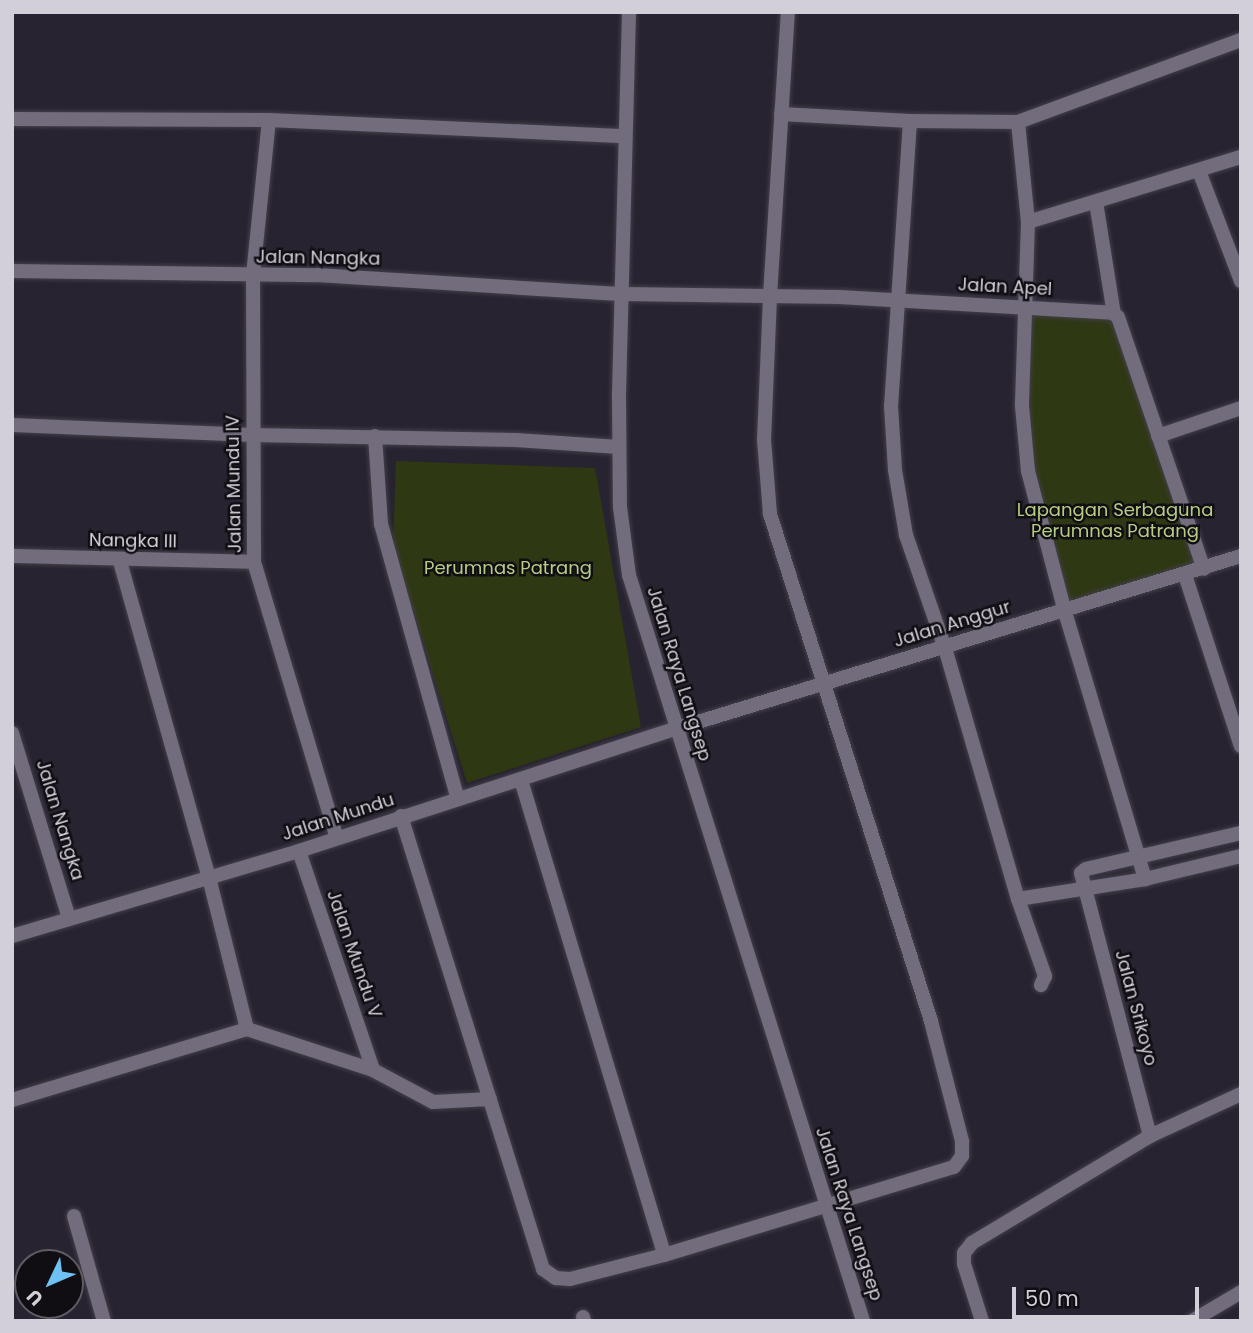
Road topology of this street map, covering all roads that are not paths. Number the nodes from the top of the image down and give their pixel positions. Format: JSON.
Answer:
{"nodes":[{"id":1,"x":629,"y":12,"type":"edge"},
{"id":2,"x":788,"y":12,"type":"edge"},
{"id":3,"x":1241,"y":40,"type":"edge"},
{"id":4,"x":781,"y":114,"type":"junction"},
{"id":5,"x":12,"y":119,"type":"edge"},
{"id":6,"x":269,"y":120,"type":"junction"},
{"id":7,"x":910,"y":121,"type":"junction"},
{"id":8,"x":1018,"y":122,"type":"junction"},
{"id":9,"x":625,"y":136,"type":"junction"},
{"id":10,"x":1241,"y":157,"type":"edge"},
{"id":11,"x":1199,"y":171,"type":"junction"},
{"id":12,"x":1096,"y":202,"type":"junction"},
{"id":13,"x":1028,"y":222,"type":"junction"},
{"id":14,"x":12,"y":271,"type":"edge"},
{"id":15,"x":253,"y":276,"type":"junction"},
{"id":16,"x":1241,"y":281,"type":"edge"},
{"id":17,"x":623,"y":294,"type":"junction"},
{"id":18,"x":769,"y":296,"type":"junction"},
{"id":19,"x":897,"y":300,"type":"junction"},
{"id":20,"x":1025,"y":307,"type":"junction"},
{"id":21,"x":1114,"y":314,"type":"junction"},
{"id":22,"x":1241,"y":408,"type":"edge"},
{"id":23,"x":12,"y":425,"type":"edge"},
{"id":24,"x":252,"y":435,"type":"junction"},
{"id":25,"x":375,"y":436,"type":"junction"},
{"id":26,"x":1158,"y":436,"type":"junction"},
{"id":27,"x":619,"y":447,"type":"junction"},
{"id":28,"x":12,"y":556,"type":"edge"},
{"id":29,"x":1241,"y":556,"type":"edge"},
{"id":30,"x":120,"y":561,"type":"junction"},
{"id":31,"x":254,"y":562,"type":"junction"},
{"id":32,"x":1203,"y":569,"type":"junction"},
{"id":33,"x":1185,"y":575,"type":"junction"},
{"id":34,"x":1065,"y":612,"type":"junction"},
{"id":35,"x":945,"y":648,"type":"junction"},
{"id":36,"x":822,"y":683,"type":"junction"},
{"id":37,"x":1235,"y":708,"type":"edge"},
{"id":38,"x":675,"y":729,"type":"junction"},
{"id":39,"x":12,"y":733,"type":"edge"},
{"id":40,"x":1241,"y":746,"type":"edge"},
{"id":41,"x":28,"y":778,"type":"junction"},
{"id":42,"x":521,"y":780,"type":"junction"},
{"id":43,"x":12,"y":783,"type":"edge"},
{"id":44,"x":457,"y":797,"type":"junction"},
{"id":45,"x":401,"y":816,"type":"junction"},
{"id":46,"x":1241,"y":833,"type":"edge"},
{"id":47,"x":336,"y":836,"type":"junction"},
{"id":48,"x":299,"y":851,"type":"junction"},
{"id":49,"x":1241,"y":856,"type":"edge"},
{"id":50,"x":1139,"y":858,"type":"junction"},
{"id":51,"x":209,"y":878,"type":"junction"},
{"id":52,"x":1145,"y":879,"type":"junction"},
{"id":53,"x":1085,"y":890,"type":"junction"},
{"id":54,"x":1018,"y":898,"type":"junction"},
{"id":55,"x":69,"y":918,"type":"junction"},
{"id":56,"x":12,"y":936,"type":"edge"},
{"id":57,"x":1041,"y":985,"type":"dead end"},
{"id":58,"x":247,"y":1029,"type":"junction"},
{"id":59,"x":373,"y":1070,"type":"junction"},
{"id":60,"x":1241,"y":1094,"type":"edge"},
{"id":61,"x":490,"y":1099,"type":"junction"},
{"id":62,"x":12,"y":1100,"type":"edge"},
{"id":63,"x":1150,"y":1136,"type":"junction"},
{"id":64,"x":825,"y":1208,"type":"junction"},
{"id":65,"x":74,"y":1216,"type":"dead end"},
{"id":66,"x":664,"y":1255,"type":"junction"},
{"id":67,"x":1241,"y":1292,"type":"edge"},
{"id":68,"x":104,"y":1321,"type":"edge"},
{"id":69,"x":863,"y":1321,"type":"edge"},
{"id":70,"x":982,"y":1321,"type":"edge"},
{"id":71,"x":1192,"y":1321,"type":"edge"}],
"edges":[{"from":1,"to":9,"type":"street","name":"Jalan Raya Langsep"},
{"from":2,"to":4,"type":"street"},
{"from":3,"to":8,"type":"street"},
{"from":4,"to":7,"type":"street"},
{"from":4,"to":18,"type":"street"},
{"from":5,"to":6,"type":"street"},
{"from":6,"to":9,"type":"street"},
{"from":6,"to":15,"type":"street","name":"Jalan Mundu IV"},
{"from":7,"to":8,"type":"street"},
{"from":7,"to":19,"type":"street"},
{"from":8,"to":13,"type":"street"},
{"from":9,"to":17,"type":"street","name":"Jalan Raya Langsep"},
{"from":10,"to":11,"type":"street"},
{"from":11,"to":12,"type":"street"},
{"from":11,"to":16,"type":"street"},
{"from":12,"to":13,"type":"street"},
{"from":12,"to":21,"type":"street"},
{"from":13,"to":20,"type":"street"},
{"from":14,"to":15,"type":"street","name":"Jalan Nangka"},
{"from":15,"to":17,"type":"street","name":"Jalan Nangka"},
{"from":15,"to":24,"type":"street","name":"Jalan Mundu IV"},
{"from":17,"to":18,"type":"street","name":"Jalan Apel"},
{"from":17,"to":27,"type":"street","name":"Jalan Raya Langsep"},
{"from":18,"to":19,"type":"street","name":"Jalan Apel"},
{"from":18,"to":36,"type":"street"},
{"from":19,"to":20,"type":"street","name":"Jalan Apel"},
{"from":19,"to":35,"type":"street"},
{"from":20,"to":21,"type":"street","name":"Jalan Apel"},
{"from":20,"to":34,"type":"street"},
{"from":21,"to":26,"type":"street"},
{"from":22,"to":26,"type":"street"},
{"from":23,"to":24,"type":"street"},
{"from":24,"to":25,"type":"street"},
{"from":24,"to":31,"type":"street","name":"Jalan Mundu IV"},
{"from":25,"to":27,"type":"street"},
{"from":25,"to":44,"type":"street"},
{"from":26,"to":32,"type":"street"},
{"from":27,"to":38,"type":"street","name":"Jalan Raya Langsep"},
{"from":28,"to":30,"type":"street","name":"Nangka III"},
{"from":29,"to":32,"type":"street","name":"Jalan Anggur"},
{"from":30,"to":31,"type":"street","name":"Nangka III"},
{"from":30,"to":51,"type":"street"},
{"from":31,"to":47,"type":"street","name":"Jalan Mundu IV"},
{"from":32,"to":33,"type":"street","name":"Jalan Anggur"},
{"from":33,"to":34,"type":"street","name":"Jalan Anggur"},
{"from":33,"to":37,"type":"street"},
{"from":34,"to":35,"type":"street","name":"Jalan Anggur"},
{"from":34,"to":50,"type":"street"},
{"from":35,"to":36,"type":"street","name":"Jalan Anggur"},
{"from":35,"to":54,"type":"street"},
{"from":36,"to":38,"type":"street","name":"Jalan Anggur"},
{"from":36,"to":64,"type":"street"},
{"from":37,"to":40,"type":"street"},
{"from":38,"to":42,"type":"street","name":"Jalan Mundu"},
{"from":38,"to":64,"type":"street","name":"Jalan Raya Langsep"},
{"from":39,"to":41,"type":"street","name":"Jalan Nangka"},
{"from":41,"to":43,"type":"street"},
{"from":41,"to":55,"type":"street","name":"Jalan Nangka"},
{"from":42,"to":44,"type":"street","name":"Jalan Mundu"},
{"from":42,"to":66,"type":"street"},
{"from":44,"to":45,"type":"street","name":"Jalan Mundu"},
{"from":45,"to":47,"type":"street","name":"Jalan Mundu"},
{"from":45,"to":61,"type":"street"},
{"from":46,"to":50,"type":"street"},
{"from":47,"to":48,"type":"street","name":"Jalan Mundu"},
{"from":48,"to":51,"type":"street","name":"Jalan Mundu"},
{"from":48,"to":59,"type":"street","name":"Jalan Mundu V"},
{"from":49,"to":52,"type":"street"},
{"from":50,"to":52,"type":"street"},
{"from":50,"to":53,"type":"street"},
{"from":51,"to":55,"type":"street","name":"Jalan Mundu"},
{"from":51,"to":58,"type":"street"},
{"from":52,"to":53,"type":"street"},
{"from":53,"to":54,"type":"street"},
{"from":53,"to":63,"type":"street","name":"Jalan Srikoyo"},
{"from":54,"to":57,"type":"street"},
{"from":55,"to":56,"type":"street","name":"Jalan Mundu"},
{"from":58,"to":59,"type":"street"},
{"from":58,"to":62,"type":"street"},
{"from":59,"to":61,"type":"street"},
{"from":60,"to":63,"type":"street"},
{"from":61,"to":66,"type":"street"},
{"from":63,"to":70,"type":"street"},
{"from":64,"to":66,"type":"street"},
{"from":64,"to":69,"type":"street","name":"Jalan Raya Langsep"},
{"from":65,"to":68,"type":"street"},
{"from":67,"to":71,"type":"street"}]}
